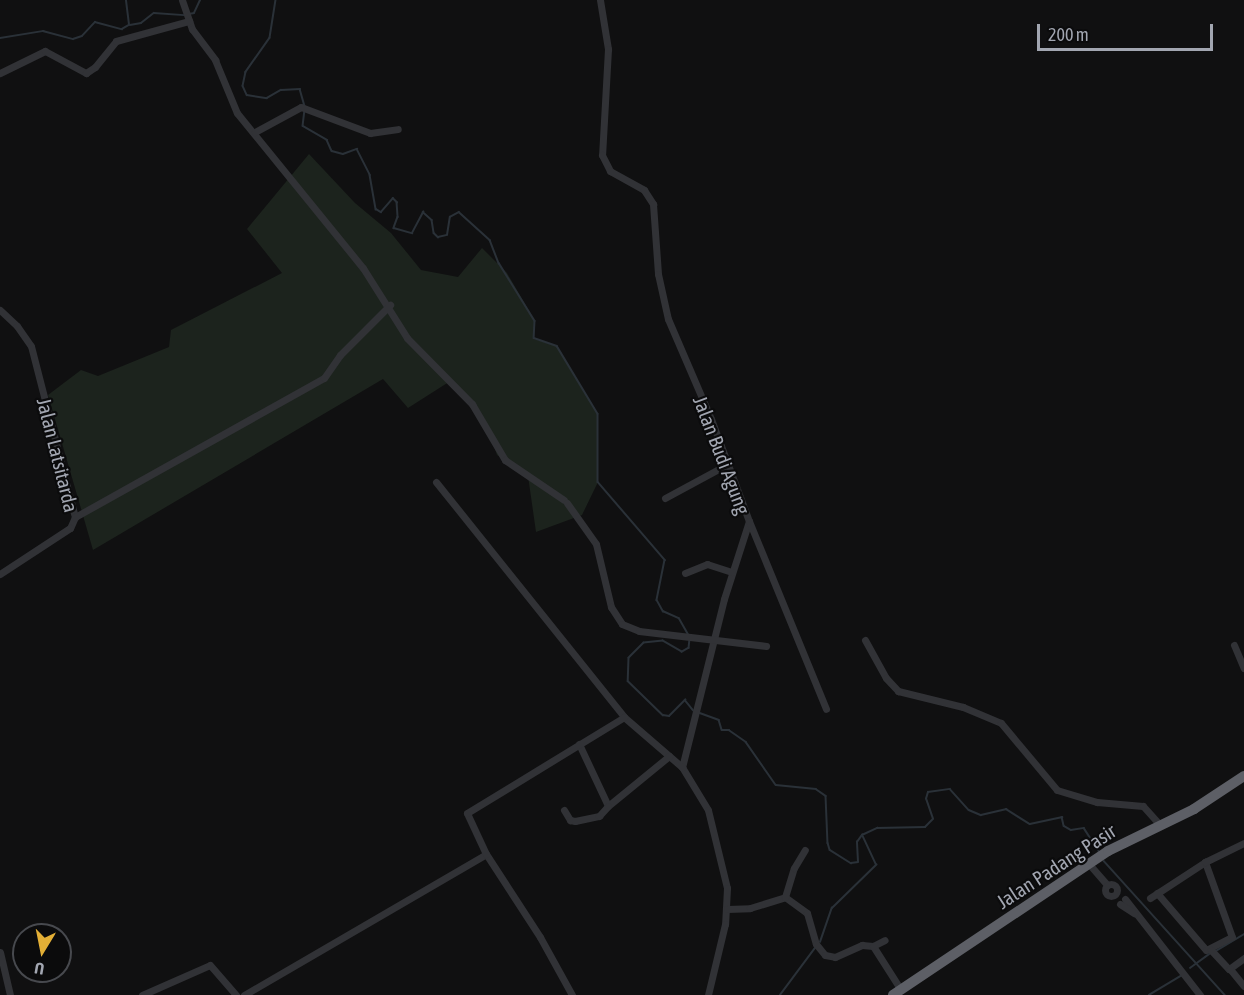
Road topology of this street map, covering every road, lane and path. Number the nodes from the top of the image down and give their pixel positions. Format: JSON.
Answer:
{"nodes":[{"id":1,"x":600,"y":0,"type":"edge"},
{"id":2,"x":184,"y":4,"type":"edge"},
{"id":3,"x":188,"y":19,"type":"junction"},
{"id":4,"x":0,"y":72,"type":"edge"},
{"id":5,"x":398,"y":129,"type":"dead end"},
{"id":6,"x":255,"y":132,"type":"junction"},
{"id":7,"x":390,"y":305,"type":"junction"},
{"id":8,"x":0,"y":310,"type":"edge"},
{"id":9,"x":728,"y":464,"type":"junction"},
{"id":10,"x":436,"y":482,"type":"dead end"},
{"id":11,"x":665,"y":498,"type":"dead end"},
{"id":12,"x":75,"y":517,"type":"junction"},
{"id":13,"x":748,"y":520,"type":"junction"},
{"id":14,"x":732,"y":572,"type":"junction"},
{"id":15,"x":685,"y":573,"type":"dead end"},
{"id":16,"x":0,"y":574,"type":"edge"},
{"id":17,"x":713,"y":638,"type":"junction"},
{"id":18,"x":865,"y":640,"type":"dead end"},
{"id":19,"x":1234,"y":645,"type":"dead end"},
{"id":20,"x":766,"y":646,"type":"dead end"},
{"id":21,"x":1244,"y":668,"type":"edge"},
{"id":22,"x":826,"y":708,"type":"dead end"},
{"id":23,"x":624,"y":717,"type":"junction"},
{"id":24,"x":579,"y":744,"type":"junction"},
{"id":25,"x":669,"y":756,"type":"junction"},
{"id":26,"x":682,"y":767,"type":"junction"},
{"id":27,"x":1244,"y":776,"type":"edge"},
{"id":28,"x":608,"y":806,"type":"junction"},
{"id":29,"x":564,"y":810,"type":"dead end"},
{"id":30,"x":1160,"y":825,"type":"junction"},
{"id":31,"x":1244,"y":843,"type":"edge"},
{"id":32,"x":806,"y":850,"type":"dead end"},
{"id":33,"x":486,"y":854,"type":"junction"},
{"id":34,"x":1091,"y":862,"type":"junction"},
{"id":35,"x":1205,"y":862,"type":"junction"},
{"id":36,"x":785,"y":897,"type":"junction"},
{"id":37,"x":727,"y":909,"type":"junction"},
{"id":38,"x":885,"y":940,"type":"dead end"},
{"id":39,"x":873,"y":946,"type":"junction"},
{"id":40,"x":0,"y":952,"type":"edge"},
{"id":41,"x":1213,"y":952,"type":"junction"},
{"id":42,"x":1244,"y":958,"type":"edge"},
{"id":43,"x":1230,"y":969,"type":"junction"},
{"id":44,"x":1244,"y":986,"type":"edge"},
{"id":45,"x":897,"y":992,"type":"edge"},
{"id":46,"x":10,"y":995,"type":"edge"},
{"id":47,"x":142,"y":995,"type":"edge"},
{"id":48,"x":236,"y":995,"type":"edge"},
{"id":49,"x":244,"y":995,"type":"edge"},
{"id":50,"x":572,"y":995,"type":"edge"},
{"id":51,"x":708,"y":995,"type":"edge"},
{"id":52,"x":1200,"y":995,"type":"edge"}],
"edges":[{"from":1,"to":9,"type":"street","name":"Jalan Budi Agung"},
{"from":2,"to":3,"type":"street"},
{"from":3,"to":4,"type":"street"},
{"from":3,"to":6,"type":"street"},
{"from":5,"to":6,"type":"street"},
{"from":6,"to":7,"type":"street"},
{"from":7,"to":12,"type":"street"},
{"from":7,"to":17,"type":"street"},
{"from":8,"to":12,"type":"street","name":"Jalan Latsitarda"},
{"from":9,"to":11,"type":"street"},
{"from":9,"to":13,"type":"street","name":"Jalan Budi Agung"},
{"from":10,"to":23,"type":"street"},
{"from":12,"to":16,"type":"street","name":"Jalan Latsitarda"},
{"from":13,"to":14,"type":"street","name":"Jalan Budi Agung"},
{"from":13,"to":22,"type":"street"},
{"from":14,"to":15,"type":"street"},
{"from":14,"to":17,"type":"street","name":"Jalan Budi Agung"},
{"from":17,"to":20,"type":"street"},
{"from":17,"to":26,"type":"street","name":"Jalan Budi Agung"},
{"from":18,"to":30,"type":"street"},
{"from":19,"to":21,"type":"street"},
{"from":23,"to":24,"type":"street"},
{"from":23,"to":25,"type":"street"},
{"from":24,"to":28,"type":"street"},
{"from":24,"to":33,"type":"street"},
{"from":25,"to":26,"type":"street"},
{"from":25,"to":28,"type":"street"},
{"from":26,"to":37,"type":"street"},
{"from":27,"to":30,"type":"highway","name":"Jalan Padang Pasir"},
{"from":28,"to":29,"type":"street"},
{"from":30,"to":34,"type":"highway","name":"Jalan Padang Pasir"},
{"from":31,"to":35,"type":"street"},
{"from":32,"to":36,"type":"street"},
{"from":33,"to":49,"type":"street"},
{"from":33,"to":50,"type":"street"},
{"from":34,"to":45,"type":"highway","name":"Jalan Padang Pasir"},
{"from":34,"to":52,"type":"street"},
{"from":35,"to":41,"type":"street"},
{"from":35,"to":41,"type":"street"},
{"from":36,"to":37,"type":"street"},
{"from":36,"to":39,"type":"street"},
{"from":37,"to":51,"type":"street"},
{"from":38,"to":39,"type":"street"},
{"from":39,"to":45,"type":"street"},
{"from":40,"to":46,"type":"street"},
{"from":41,"to":43,"type":"street"},
{"from":42,"to":43,"type":"street"},
{"from":43,"to":44,"type":"street"},
{"from":47,"to":48,"type":"street"}]}
